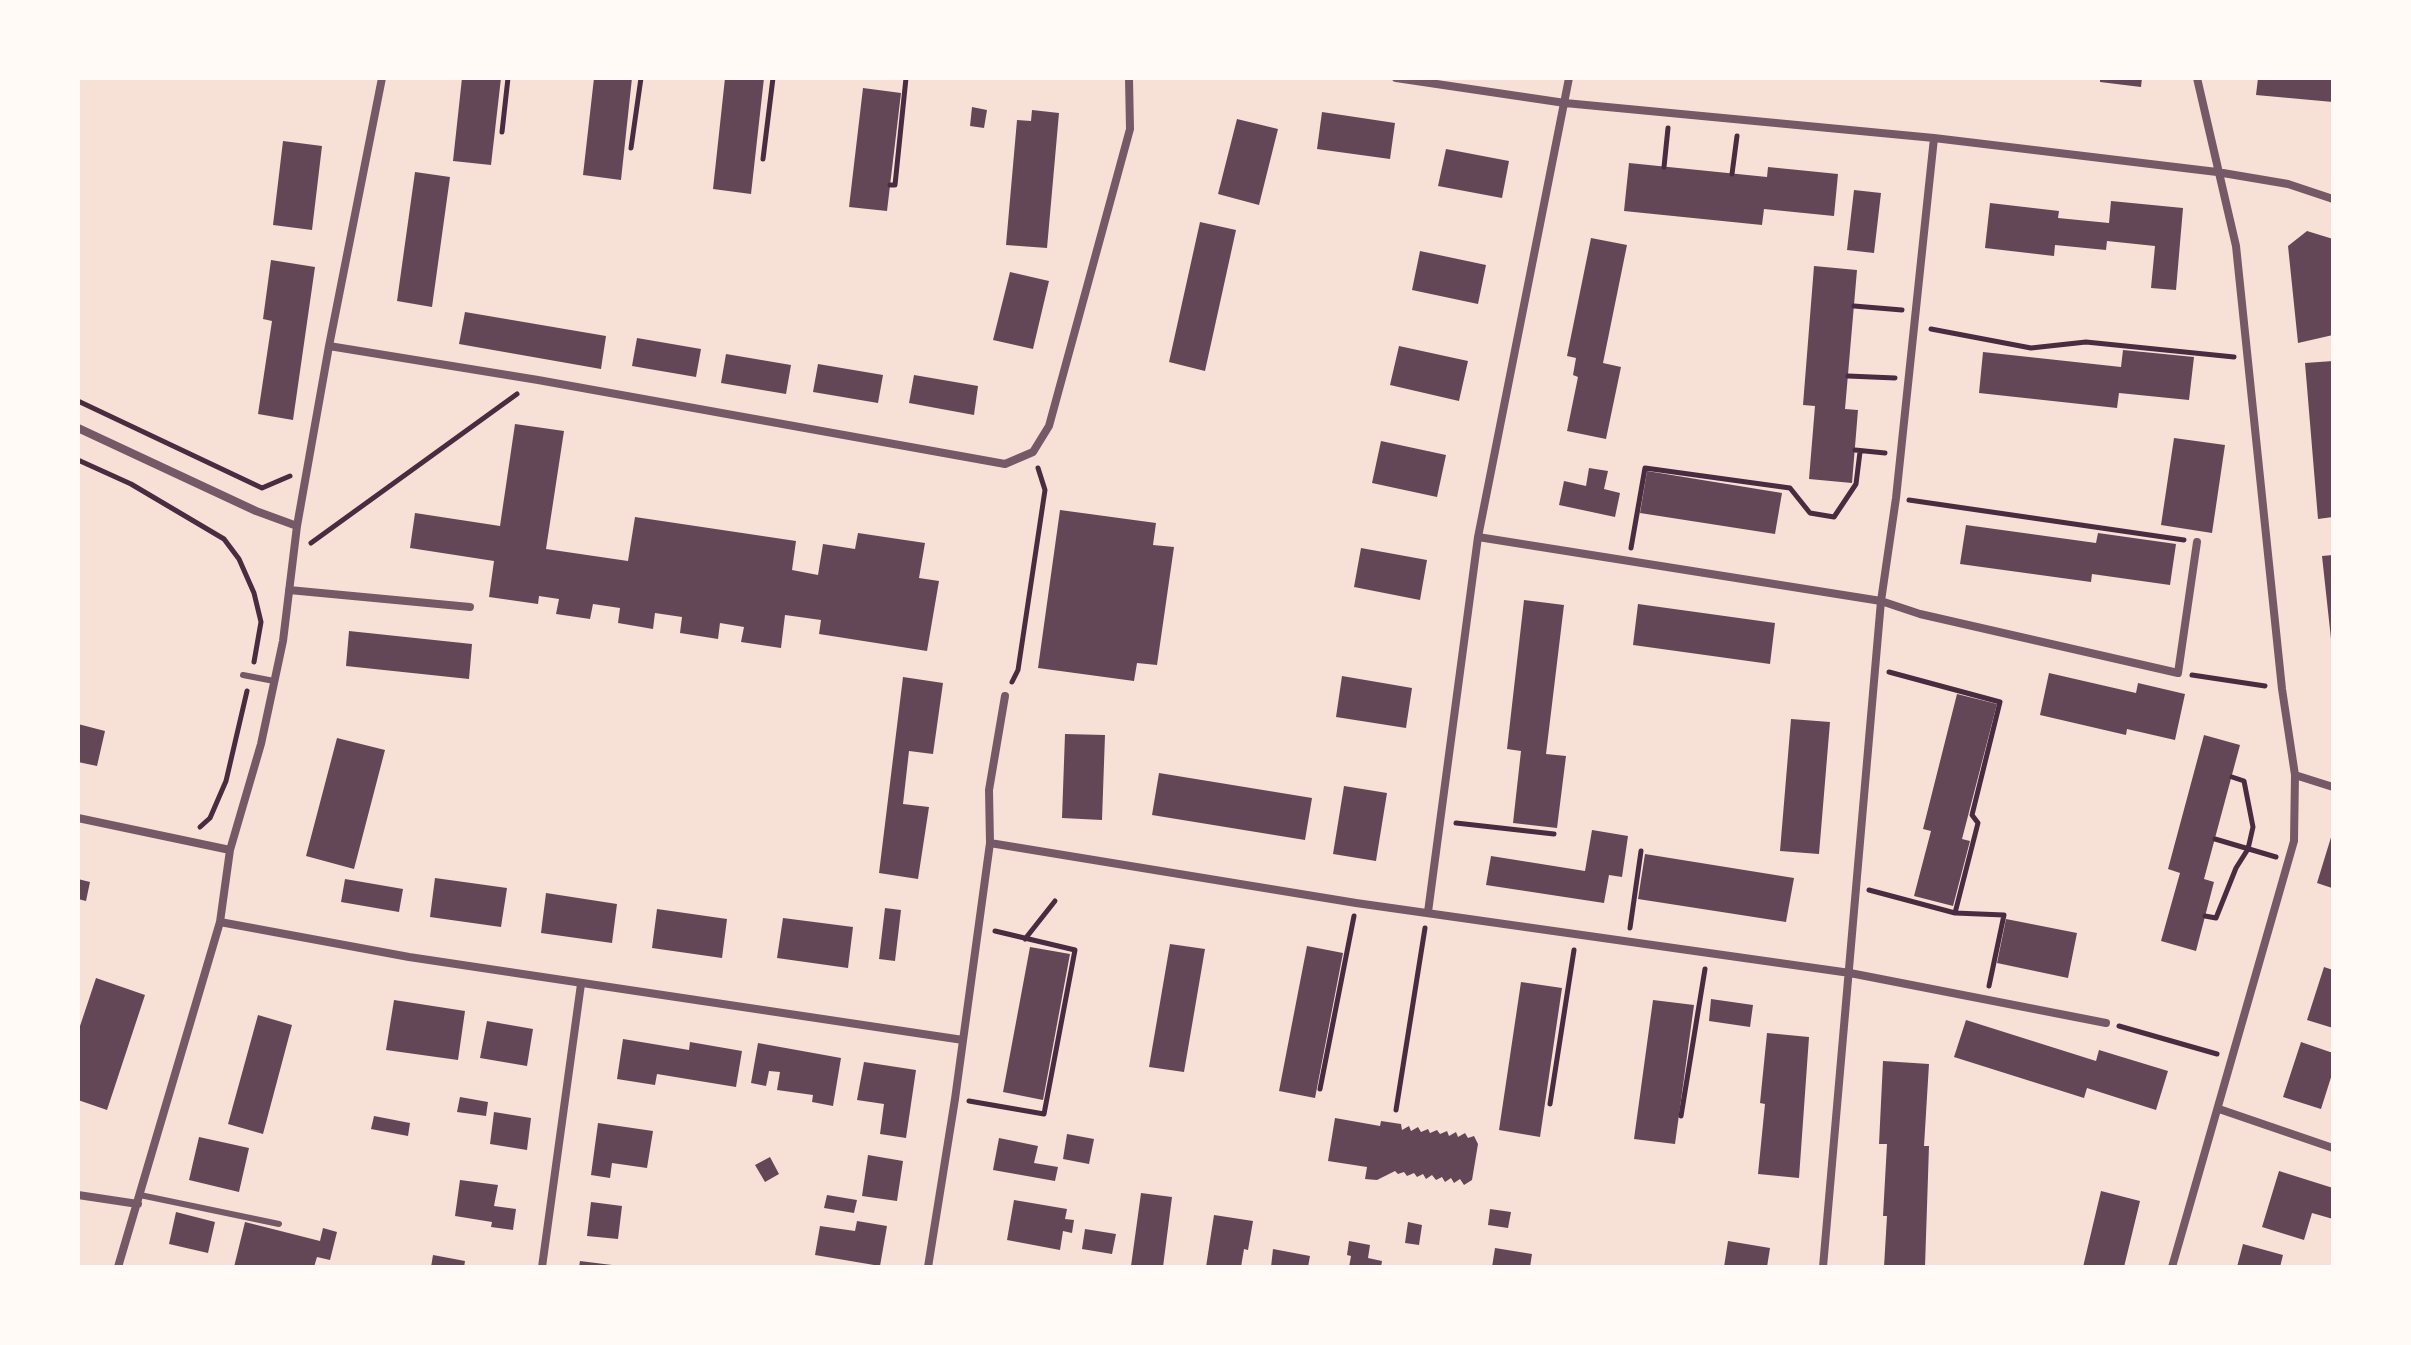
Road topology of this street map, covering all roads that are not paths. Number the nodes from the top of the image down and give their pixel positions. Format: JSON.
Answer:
{"nodes":[{"id":1,"x":382,"y":78,"type":"edge"},
{"id":2,"x":1129,"y":78,"type":"edge"},
{"id":3,"x":1396,"y":78,"type":"edge"},
{"id":4,"x":1569,"y":78,"type":"edge"},
{"id":5,"x":2197,"y":78,"type":"edge"},
{"id":6,"x":1565,"y":103,"type":"junction"},
{"id":7,"x":1934,"y":138,"type":"junction"},
{"id":8,"x":2217,"y":172,"type":"junction"},
{"id":9,"x":2333,"y":199,"type":"edge"},
{"id":10,"x":329,"y":346,"type":"junction"},
{"id":11,"x":78,"y":428,"type":"edge"},
{"id":12,"x":297,"y":526,"type":"junction"},
{"id":13,"x":1478,"y":537,"type":"junction"},
{"id":14,"x":2197,"y":542,"type":"road end"},
{"id":15,"x":289,"y":590,"type":"junction"},
{"id":16,"x":1881,"y":601,"type":"junction"},
{"id":17,"x":470,"y":607,"type":"dead end"},
{"id":18,"x":247,"y":676,"type":"road end"},
{"id":19,"x":274,"y":681,"type":"junction"},
{"id":20,"x":1005,"y":696,"type":"road end"},
{"id":21,"x":2295,"y":775,"type":"junction"},
{"id":22,"x":2333,"y":787,"type":"edge"},
{"id":23,"x":78,"y":818,"type":"edge"},
{"id":24,"x":990,"y":843,"type":"junction"},
{"id":25,"x":230,"y":850,"type":"junction"},
{"id":26,"x":1428,"y":912,"type":"junction"},
{"id":27,"x":220,"y":922,"type":"junction"},
{"id":28,"x":1850,"y":973,"type":"junction"},
{"id":29,"x":581,"y":984,"type":"junction"},
{"id":30,"x":2106,"y":1023,"type":"road end"},
{"id":31,"x":963,"y":1040,"type":"junction"},
{"id":32,"x":2219,"y":1109,"type":"junction"},
{"id":33,"x":2333,"y":1148,"type":"edge"},
{"id":34,"x":78,"y":1195,"type":"edge"},
{"id":35,"x":139,"y":1200,"type":"junction"},
{"id":36,"x":279,"y":1224,"type":"dead end"},
{"id":37,"x":118,"y":1267,"type":"edge"},
{"id":38,"x":542,"y":1267,"type":"edge"},
{"id":39,"x":928,"y":1267,"type":"edge"},
{"id":40,"x":1823,"y":1267,"type":"edge"},
{"id":41,"x":2172,"y":1267,"type":"edge"}],
"edges":[{"from":1,"to":10,"type":"street"},
{"from":2,"to":10,"type":"street"},
{"from":3,"to":6,"type":"street"},
{"from":4,"to":6,"type":"street"},
{"from":5,"to":8,"type":"street"},
{"from":6,"to":7,"type":"street"},
{"from":6,"to":13,"type":"street"},
{"from":7,"to":8,"type":"street"},
{"from":7,"to":16,"type":"street"},
{"from":8,"to":9,"type":"street"},
{"from":8,"to":21,"type":"street"},
{"from":10,"to":12,"type":"street"},
{"from":11,"to":12,"type":"street"},
{"from":12,"to":15,"type":"street"},
{"from":13,"to":16,"type":"street"},
{"from":13,"to":26,"type":"street"},
{"from":14,"to":16,"type":"street"},
{"from":15,"to":17,"type":"street"},
{"from":15,"to":19,"type":"street"},
{"from":16,"to":28,"type":"street"},
{"from":18,"to":19,"type":"lane"},
{"from":19,"to":25,"type":"street"},
{"from":20,"to":24,"type":"street"},
{"from":21,"to":22,"type":"street"},
{"from":21,"to":32,"type":"street"},
{"from":23,"to":25,"type":"street"},
{"from":24,"to":26,"type":"street"},
{"from":24,"to":31,"type":"street"},
{"from":25,"to":27,"type":"street"},
{"from":26,"to":28,"type":"street"},
{"from":27,"to":29,"type":"street"},
{"from":27,"to":35,"type":"street"},
{"from":28,"to":30,"type":"street"},
{"from":28,"to":40,"type":"street"},
{"from":29,"to":31,"type":"street"},
{"from":29,"to":38,"type":"street"},
{"from":31,"to":39,"type":"street"},
{"from":32,"to":33,"type":"street"},
{"from":32,"to":41,"type":"street"},
{"from":34,"to":35,"type":"street"},
{"from":35,"to":36,"type":"lane"},
{"from":35,"to":37,"type":"street"}]}
